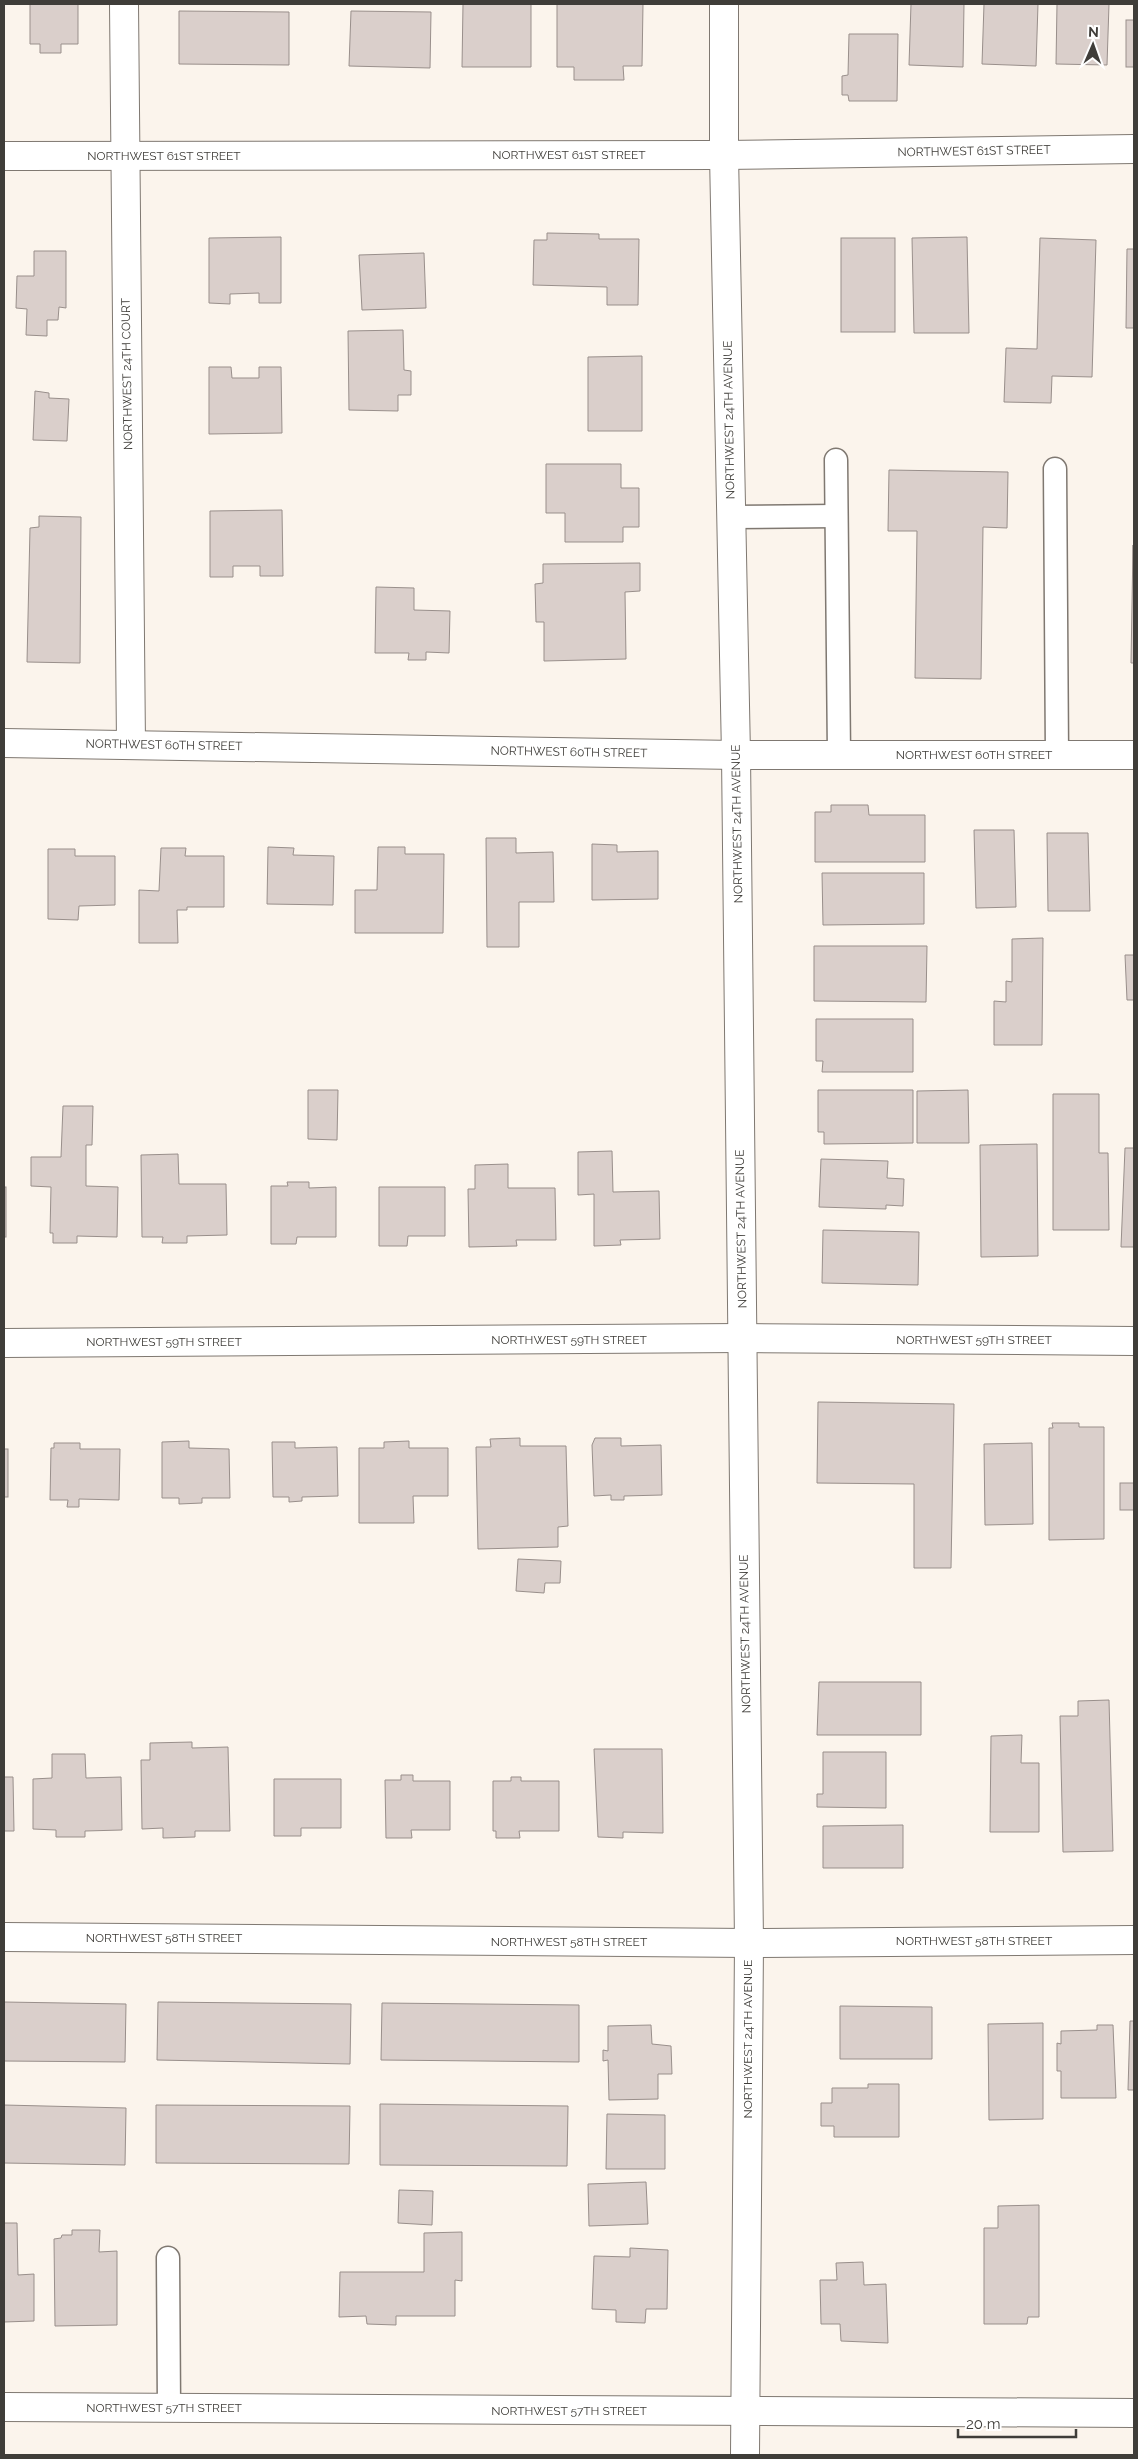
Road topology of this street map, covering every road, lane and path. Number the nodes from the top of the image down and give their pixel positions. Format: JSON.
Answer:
{"nodes":[{"id":1,"x":124,"y":4,"type":"edge"},
{"id":2,"x":724,"y":4,"type":"edge"},
{"id":3,"x":1134,"y":149,"type":"edge"},
{"id":4,"x":724,"y":155,"type":"junction"},
{"id":5,"x":4,"y":156,"type":"edge"},
{"id":6,"x":125,"y":156,"type":"junction"},
{"id":7,"x":836,"y":460,"type":"dead end"},
{"id":8,"x":1056,"y":469,"type":"dead end"},
{"id":9,"x":836,"y":516,"type":"junction"},
{"id":10,"x":731,"y":517,"type":"junction"},
{"id":11,"x":4,"y":743,"type":"edge"},
{"id":12,"x":131,"y":744,"type":"junction"},
{"id":13,"x":736,"y":755,"type":"junction"},
{"id":14,"x":839,"y":755,"type":"junction"},
{"id":15,"x":1057,"y":756,"type":"junction"},
{"id":16,"x":1134,"y":756,"type":"edge"},
{"id":17,"x":742,"y":1338,"type":"junction"},
{"id":18,"x":1134,"y":1341,"type":"edge"},
{"id":19,"x":4,"y":1344,"type":"edge"},
{"id":20,"x":4,"y":1937,"type":"edge"},
{"id":21,"x":1134,"y":1940,"type":"edge"},
{"id":22,"x":749,"y":1943,"type":"junction"},
{"id":23,"x":168,"y":2258,"type":"dead end"},
{"id":24,"x":4,"y":2407,"type":"edge"},
{"id":25,"x":169,"y":2408,"type":"junction"},
{"id":26,"x":745,"y":2412,"type":"junction"},
{"id":27,"x":1134,"y":2413,"type":"edge"},
{"id":28,"x":745,"y":2455,"type":"edge"}],
"edges":[{"from":1,"to":6,"type":"street","name":"NORTHWEST 24TH COURT"},
{"from":2,"to":4,"type":"street","name":"NORTHWEST 24TH AVENUE"},
{"from":3,"to":4,"type":"street","name":"NORTHWEST 61ST STREET"},
{"from":4,"to":6,"type":"street","name":"NORTHWEST 61ST STREET"},
{"from":4,"to":10,"type":"street","name":"NORTHWEST 24TH AVENUE"},
{"from":5,"to":6,"type":"street","name":"NORTHWEST 61ST STREET"},
{"from":6,"to":12,"type":"street","name":"NORTHWEST 24TH COURT"},
{"from":7,"to":9,"type":"lane"},
{"from":8,"to":15,"type":"lane"},
{"from":9,"to":10,"type":"lane"},
{"from":9,"to":14,"type":"lane"},
{"from":10,"to":13,"type":"street","name":"NORTHWEST 24TH AVENUE"},
{"from":11,"to":12,"type":"street","name":"NORTHWEST 60TH STREET"},
{"from":12,"to":13,"type":"street","name":"NORTHWEST 60TH STREET"},
{"from":13,"to":14,"type":"street","name":"NORTHWEST 60TH STREET"},
{"from":13,"to":17,"type":"street","name":"NORTHWEST 24TH AVENUE"},
{"from":14,"to":15,"type":"street","name":"NORTHWEST 60TH STREET"},
{"from":15,"to":16,"type":"street","name":"NORTHWEST 60TH STREET"},
{"from":17,"to":18,"type":"street","name":"NORTHWEST 59TH STREET"},
{"from":17,"to":19,"type":"street","name":"NORTHWEST 59TH STREET"},
{"from":17,"to":22,"type":"street","name":"NORTHWEST 24TH AVENUE"},
{"from":20,"to":22,"type":"street","name":"NORTHWEST 58TH STREET"},
{"from":21,"to":22,"type":"street","name":"NORTHWEST 58TH STREET"},
{"from":22,"to":26,"type":"street","name":"NORTHWEST 24TH AVENUE"},
{"from":23,"to":25,"type":"lane"},
{"from":24,"to":25,"type":"street","name":"NORTHWEST 57TH STREET"},
{"from":25,"to":26,"type":"street","name":"NORTHWEST 57TH STREET"},
{"from":26,"to":27,"type":"street","name":"NORTHWEST 57TH STREET"},
{"from":26,"to":28,"type":"street","name":"NORTHWEST 24TH AVENUE"}]}
